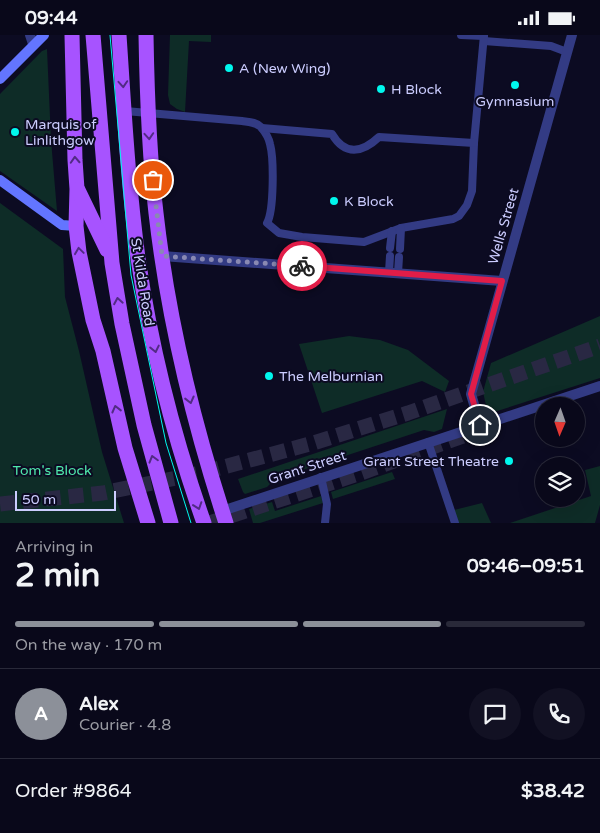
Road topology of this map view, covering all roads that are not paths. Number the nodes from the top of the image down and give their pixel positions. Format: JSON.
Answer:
{"nodes":[{"id":1,"x":44,"y":35,"type":"edge"},
{"id":2,"x":72,"y":35,"type":"edge"},
{"id":3,"x":93,"y":35,"type":"edge"},
{"id":4,"x":119,"y":35,"type":"edge"},
{"id":5,"x":146,"y":35,"type":"edge"},
{"id":6,"x":461,"y":35,"type":"edge"},
{"id":7,"x":572,"y":35,"type":"edge"},
{"id":8,"x":484,"y":37,"type":"edge"},
{"id":9,"x":32,"y":40,"type":"edge"},
{"id":10,"x":567,"y":52,"type":"junction"},
{"id":11,"x":0,"y":79,"type":"edge"},
{"id":12,"x":125,"y":111,"type":"junction"},
{"id":13,"x":147,"y":112,"type":"junction"},
{"id":14,"x":262,"y":129,"type":"junction"},
{"id":15,"x":474,"y":143,"type":"junction"},
{"id":16,"x":0,"y":180,"type":"edge"},
{"id":17,"x":77,"y":189,"type":"junction"},
{"id":18,"x":76,"y":226,"type":"junction"},
{"id":19,"x":401,"y":228,"type":"junction"},
{"id":20,"x":392,"y":231,"type":"junction"},
{"id":21,"x":162,"y":256,"type":"junction"},
{"id":22,"x":138,"y":259,"type":"junction"},
{"id":23,"x":112,"y":263,"type":"junction"},
{"id":24,"x":393,"y":272,"type":"junction"},
{"id":25,"x":502,"y":281,"type":"junction"},
{"id":26,"x":600,"y":386,"type":"edge"},
{"id":27,"x":480,"y":425,"type":"junction"},
{"id":28,"x":428,"y":442,"type":"junction"},
{"id":29,"x":321,"y":477,"type":"junction"},
{"id":30,"x":224,"y":517,"type":"edge"},
{"id":31,"x":148,"y":523,"type":"edge"},
{"id":32,"x":171,"y":523,"type":"edge"},
{"id":33,"x":204,"y":523,"type":"edge"},
{"id":34,"x":326,"y":523,"type":"edge"},
{"id":35,"x":455,"y":523,"type":"edge"}],
"edges":[{"from":1,"to":9,"type":"street"},
{"from":17,"to":2,"type":"main road","one_way":true},
{"from":3,"to":23,"type":"main road","name":"St Kilda Road"},
{"from":4,"to":12,"type":"main road","name":"St Kilda Road","one_way":true},
{"from":5,"to":13,"type":"main road","name":"St Kilda Road"},
{"from":6,"to":8,"type":"lane"},
{"from":7,"to":10,"type":"street","name":"Wells Street"},
{"from":8,"to":10,"type":"lane"},
{"from":8,"to":15,"type":"lane"},
{"from":9,"to":11,"type":"street"},
{"from":10,"to":25,"type":"street","name":"Wells Street"},
{"from":12,"to":13,"type":"lane"},
{"from":12,"to":22,"type":"main road","name":"St Kilda Road"},
{"from":13,"to":14,"type":"lane"},
{"from":13,"to":21,"type":"main road","name":"St Kilda Road","one_way":true},
{"from":14,"to":15,"type":"lane"},
{"from":14,"to":20,"type":"lane"},
{"from":15,"to":19,"type":"lane"},
{"from":16,"to":18,"type":"street"},
{"from":17,"to":18,"type":"main road"},
{"from":17,"to":23,"type":"main road"},
{"from":31,"to":18,"type":"main road","one_way":true},
{"from":19,"to":20,"type":"lane"},
{"from":19,"to":24,"type":"lane"},
{"from":20,"to":24,"type":"lane"},
{"from":21,"to":22,"type":"main road"},
{"from":21,"to":24,"type":"street"},
{"from":21,"to":30,"type":"main road","name":"St Kilda Road","one_way":true},
{"from":22,"to":33,"type":"main road","name":"St Kilda Road","one_way":true},
{"from":32,"to":23,"type":"main road","name":"St Kilda Road","one_way":true},
{"from":24,"to":25,"type":"street"},
{"from":25,"to":27,"type":"street","name":"Wells Street"},
{"from":26,"to":27,"type":"street","name":"Grant Street"},
{"from":27,"to":28,"type":"street","name":"Grant Street"},
{"from":28,"to":29,"type":"street","name":"Grant Street"},
{"from":28,"to":35,"type":"lane"},
{"from":29,"to":30,"type":"street","name":"Grant Street"},
{"from":29,"to":34,"type":"lane"}]}
